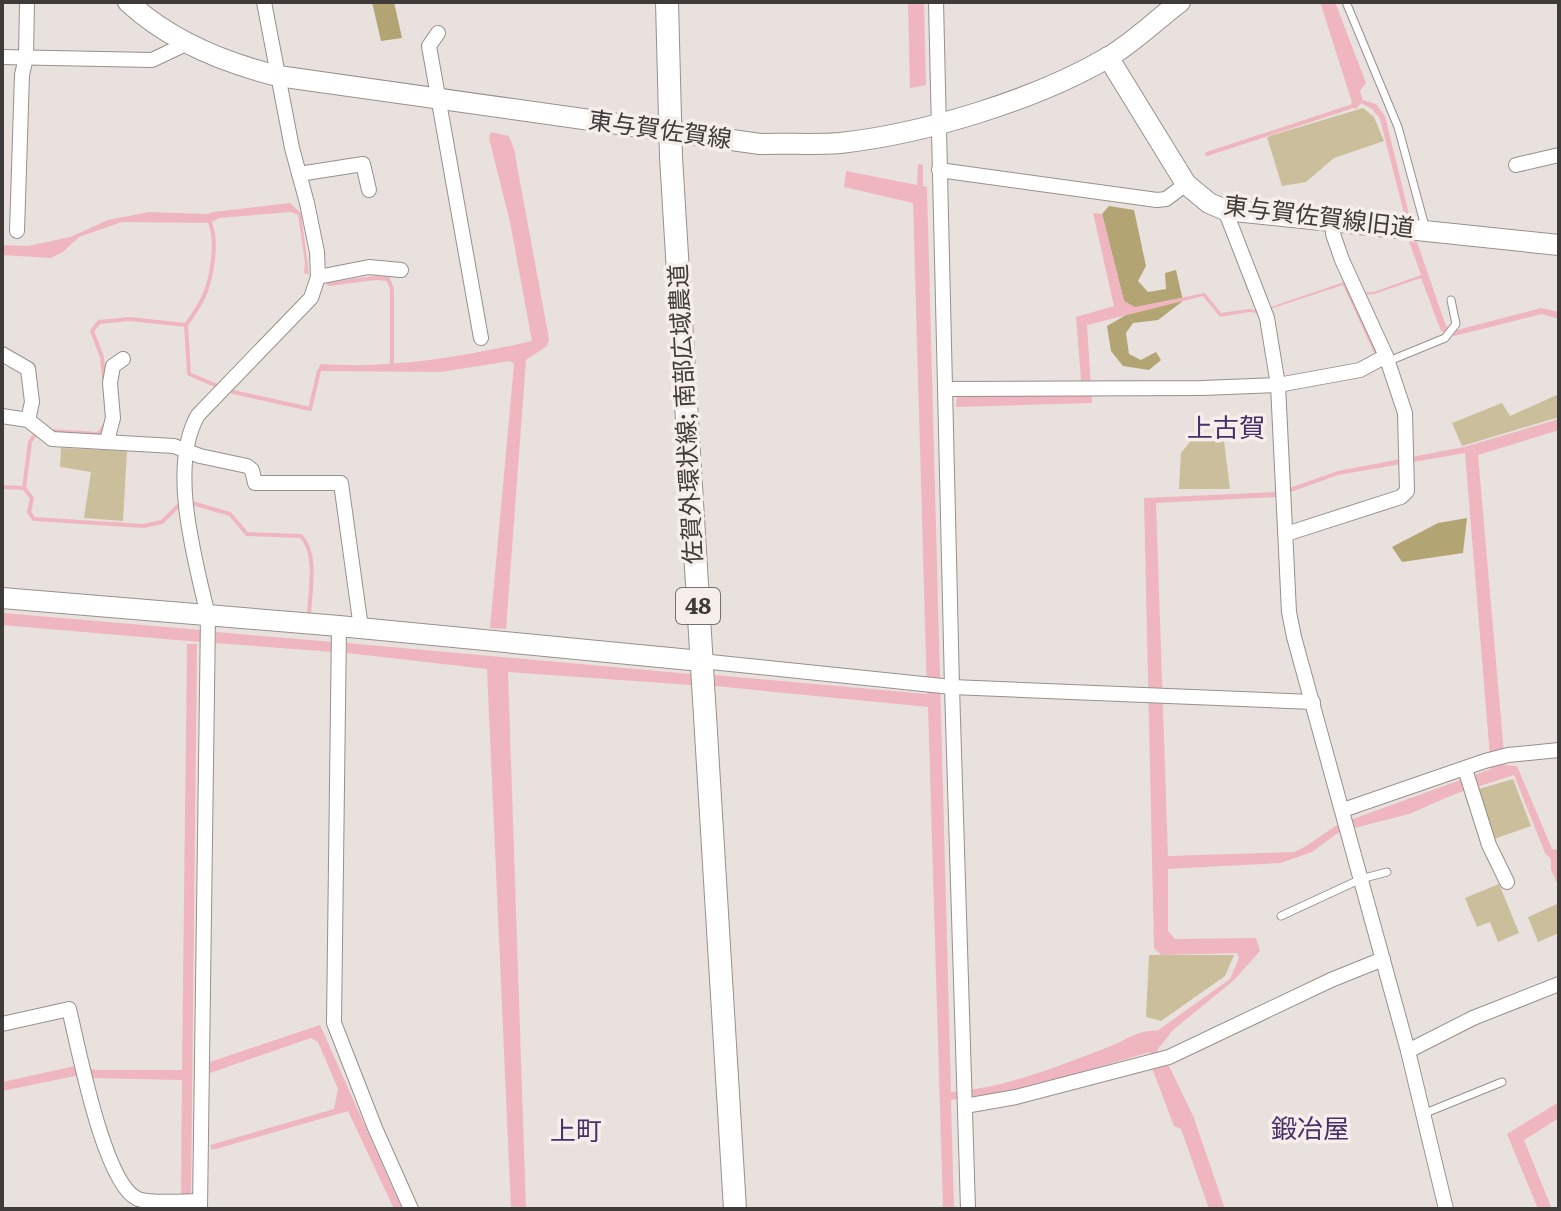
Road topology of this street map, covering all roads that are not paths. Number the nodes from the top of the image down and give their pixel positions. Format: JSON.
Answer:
{"nodes":[{"id":1,"x":27,"y":2,"type":"edge"},
{"id":2,"x":128,"y":2,"type":"edge"},
{"id":3,"x":264,"y":2,"type":"edge"},
{"id":4,"x":667,"y":2,"type":"edge"},
{"id":5,"x":936,"y":2,"type":"edge"},
{"id":6,"x":1180,"y":2,"type":"edge"},
{"id":7,"x":1346,"y":2,"type":"edge"},
{"id":8,"x":438,"y":33,"type":"dead end"},
{"id":9,"x":188,"y":43,"type":"junction"},
{"id":10,"x":2,"y":57,"type":"edge"},
{"id":11,"x":26,"y":57,"type":"junction"},
{"id":12,"x":1108,"y":57,"type":"junction"},
{"id":13,"x":278,"y":76,"type":"junction"},
{"id":14,"x":438,"y":99,"type":"junction"},
{"id":15,"x":938,"y":124,"type":"junction"},
{"id":16,"x":670,"y":133,"type":"junction"},
{"id":17,"x":1559,"y":155,"type":"edge"},
{"id":18,"x":1516,"y":165,"type":"dead end"},
{"id":19,"x":939,"y":170,"type":"junction"},
{"id":20,"x":299,"y":174,"type":"junction"},
{"id":21,"x":1186,"y":184,"type":"junction"},
{"id":22,"x":369,"y":190,"type":"dead end"},
{"id":23,"x":1225,"y":210,"type":"junction"},
{"id":24,"x":1334,"y":221,"type":"junction"},
{"id":25,"x":1426,"y":230,"type":"junction"},
{"id":26,"x":17,"y":231,"type":"dead end"},
{"id":27,"x":1559,"y":245,"type":"edge"},
{"id":28,"x":401,"y":270,"type":"dead end"},
{"id":29,"x":318,"y":277,"type":"junction"},
{"id":30,"x":1451,"y":300,"type":"dead end"},
{"id":31,"x":481,"y":338,"type":"dead end"},
{"id":32,"x":2,"y":354,"type":"edge"},
{"id":33,"x":1387,"y":358,"type":"junction"},
{"id":34,"x":123,"y":359,"type":"dead end"},
{"id":35,"x":1278,"y":385,"type":"junction"},
{"id":36,"x":945,"y":389,"type":"junction"},
{"id":37,"x":2,"y":416,"type":"edge"},
{"id":38,"x":28,"y":420,"type":"junction"},
{"id":39,"x":107,"y":441,"type":"junction"},
{"id":40,"x":185,"y":452,"type":"junction"},
{"id":41,"x":1286,"y":534,"type":"junction"},
{"id":42,"x":2,"y":598,"type":"edge"},
{"id":43,"x":208,"y":616,"type":"junction"},
{"id":44,"x":339,"y":626,"type":"junction"},
{"id":45,"x":361,"y":628,"type":"junction"},
{"id":46,"x":701,"y":661,"type":"junction"},
{"id":47,"x":948,"y":687,"type":"junction"},
{"id":48,"x":1313,"y":702,"type":"junction"},
{"id":49,"x":1559,"y":750,"type":"edge"},
{"id":50,"x":1466,"y":772,"type":"junction"},
{"id":51,"x":1345,"y":820,"type":"junction"},
{"id":52,"x":1387,"y":872,"type":"dead end"},
{"id":53,"x":1361,"y":879,"type":"junction"},
{"id":54,"x":1507,"y":882,"type":"dead end"},
{"id":55,"x":1281,"y":916,"type":"dead end"},
{"id":56,"x":1383,"y":959,"type":"junction"},
{"id":57,"x":1559,"y":984,"type":"edge"},
{"id":58,"x":2,"y":1024,"type":"edge"},
{"id":59,"x":1408,"y":1051,"type":"junction"},
{"id":60,"x":1502,"y":1082,"type":"dead end"},
{"id":61,"x":965,"y":1106,"type":"junction"},
{"id":62,"x":1423,"y":1114,"type":"junction"},
{"id":63,"x":200,"y":1205,"type":"edge"},
{"id":64,"x":411,"y":1209,"type":"edge"},
{"id":65,"x":735,"y":1209,"type":"edge"},
{"id":66,"x":968,"y":1209,"type":"edge"},
{"id":67,"x":1446,"y":1209,"type":"edge"}],
"edges":[{"from":1,"to":11,"type":"street"},
{"from":2,"to":9,"type":"main road","name":"東与賀佐賀線"},
{"from":3,"to":13,"type":"street"},
{"from":4,"to":16,"type":"main road","name":"佐賀外環状線; 南部広域農道","number":"48"},
{"from":5,"to":15,"type":"street"},
{"from":6,"to":12,"type":"main road","name":"東与賀佐賀線"},
{"from":7,"to":25,"type":"lane"},
{"from":8,"to":14,"type":"street"},
{"from":9,"to":11,"type":"street"},
{"from":9,"to":13,"type":"main road","name":"東与賀佐賀線"},
{"from":10,"to":11,"type":"street"},
{"from":11,"to":26,"type":"street"},
{"from":12,"to":15,"type":"main road","name":"東与賀佐賀線"},
{"from":12,"to":21,"type":"main road","name":"東与賀佐賀線旧道"},
{"from":13,"to":14,"type":"main road","name":"東与賀佐賀線"},
{"from":13,"to":20,"type":"street"},
{"from":14,"to":16,"type":"main road","name":"東与賀佐賀線"},
{"from":14,"to":31,"type":"street"},
{"from":15,"to":16,"type":"main road","name":"東与賀佐賀線"},
{"from":15,"to":19,"type":"street"},
{"from":16,"to":46,"type":"main road","name":"佐賀外環状線; 南部広域農道","number":"48"},
{"from":17,"to":18,"type":"street"},
{"from":19,"to":21,"type":"street"},
{"from":19,"to":36,"type":"street"},
{"from":20,"to":22,"type":"street"},
{"from":20,"to":29,"type":"street"},
{"from":21,"to":23,"type":"main road","name":"東与賀佐賀線旧道"},
{"from":23,"to":24,"type":"main road","name":"東与賀佐賀線旧道"},
{"from":23,"to":35,"type":"street"},
{"from":24,"to":25,"type":"main road","name":"東与賀佐賀線旧道"},
{"from":24,"to":33,"type":"street"},
{"from":25,"to":27,"type":"main road","name":"東与賀佐賀線旧道"},
{"from":28,"to":29,"type":"street"},
{"from":29,"to":40,"type":"street"},
{"from":30,"to":33,"type":"lane"},
{"from":32,"to":38,"type":"street"},
{"from":33,"to":35,"type":"street"},
{"from":33,"to":41,"type":"street"},
{"from":34,"to":39,"type":"street"},
{"from":35,"to":36,"type":"street"},
{"from":35,"to":41,"type":"street"},
{"from":36,"to":47,"type":"street"},
{"from":37,"to":38,"type":"street"},
{"from":38,"to":39,"type":"street"},
{"from":39,"to":40,"type":"street"},
{"from":40,"to":43,"type":"street"},
{"from":40,"to":45,"type":"street"},
{"from":41,"to":48,"type":"street"},
{"from":42,"to":43,"type":"main road"},
{"from":43,"to":44,"type":"main road"},
{"from":43,"to":63,"type":"street"},
{"from":44,"to":45,"type":"main road"},
{"from":44,"to":64,"type":"street"},
{"from":45,"to":46,"type":"main road"},
{"from":46,"to":47,"type":"street"},
{"from":46,"to":65,"type":"main road","name":"佐賀外環状線; 南部広域農道","number":"48"},
{"from":47,"to":48,"type":"street"},
{"from":47,"to":61,"type":"street"},
{"from":48,"to":51,"type":"street"},
{"from":49,"to":50,"type":"street"},
{"from":50,"to":51,"type":"street"},
{"from":50,"to":54,"type":"street"},
{"from":51,"to":53,"type":"street"},
{"from":52,"to":53,"type":"lane"},
{"from":53,"to":55,"type":"lane"},
{"from":53,"to":56,"type":"street"},
{"from":56,"to":59,"type":"street"},
{"from":56,"to":61,"type":"street"},
{"from":57,"to":59,"type":"street"},
{"from":58,"to":63,"type":"street"},
{"from":59,"to":62,"type":"street"},
{"from":60,"to":62,"type":"lane"},
{"from":61,"to":66,"type":"street"},
{"from":62,"to":67,"type":"street"}]}
